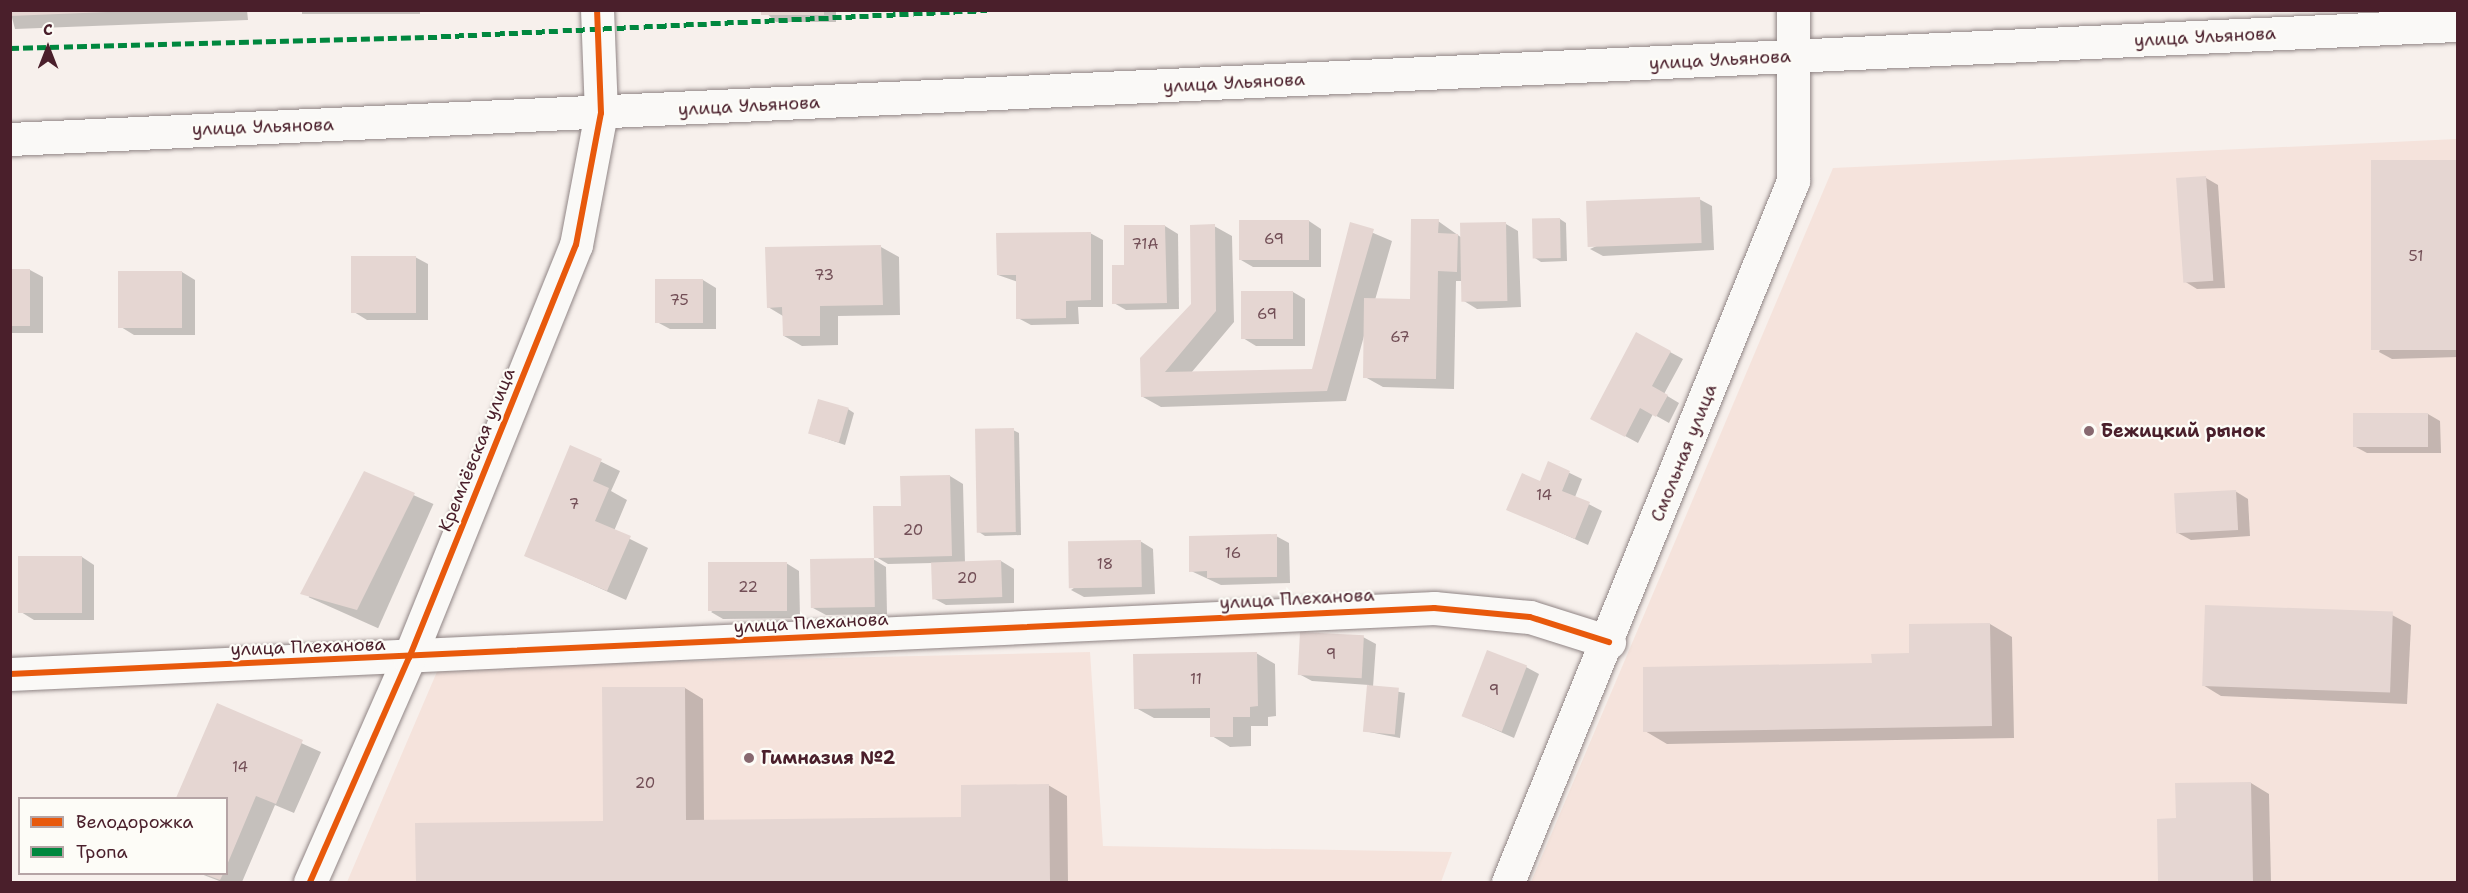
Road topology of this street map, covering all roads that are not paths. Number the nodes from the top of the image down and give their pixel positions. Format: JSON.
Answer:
{"nodes":[{"id":1,"x":597,"y":10,"type":"edge"},
{"id":2,"x":1793,"y":10,"type":"edge"},
{"id":3,"x":2457,"y":25,"type":"edge"},
{"id":4,"x":1796,"y":57,"type":"junction"},
{"id":5,"x":601,"y":113,"type":"junction"},
{"id":6,"x":10,"y":139,"type":"edge"},
{"id":7,"x":1609,"y":642,"type":"junction"},
{"id":8,"x":409,"y":658,"type":"junction"},
{"id":9,"x":10,"y":674,"type":"edge"},
{"id":10,"x":310,"y":882,"type":"edge"},
{"id":11,"x":1508,"y":882,"type":"edge"}],
"edges":[{"from":1,"to":5,"type":"street","name":"Кремлёвская улица"},
{"from":2,"to":4,"type":"street","name":"Смольная улица"},
{"from":3,"to":4,"type":"street","name":"улица Ульянова"},
{"from":4,"to":5,"type":"street","name":"улица Ульянова"},
{"from":4,"to":7,"type":"street","name":"Смольная улица"},
{"from":5,"to":6,"type":"street","name":"улица Ульянова"},
{"from":5,"to":8,"type":"street","name":"Кремлёвская улица"},
{"from":7,"to":8,"type":"street","name":"улица Плеханова"},
{"from":7,"to":11,"type":"street","name":"Смольная улица"},
{"from":8,"to":9,"type":"street","name":"улица Плеханова"},
{"from":8,"to":10,"type":"street","name":"Кремлёвская улица"}]}
